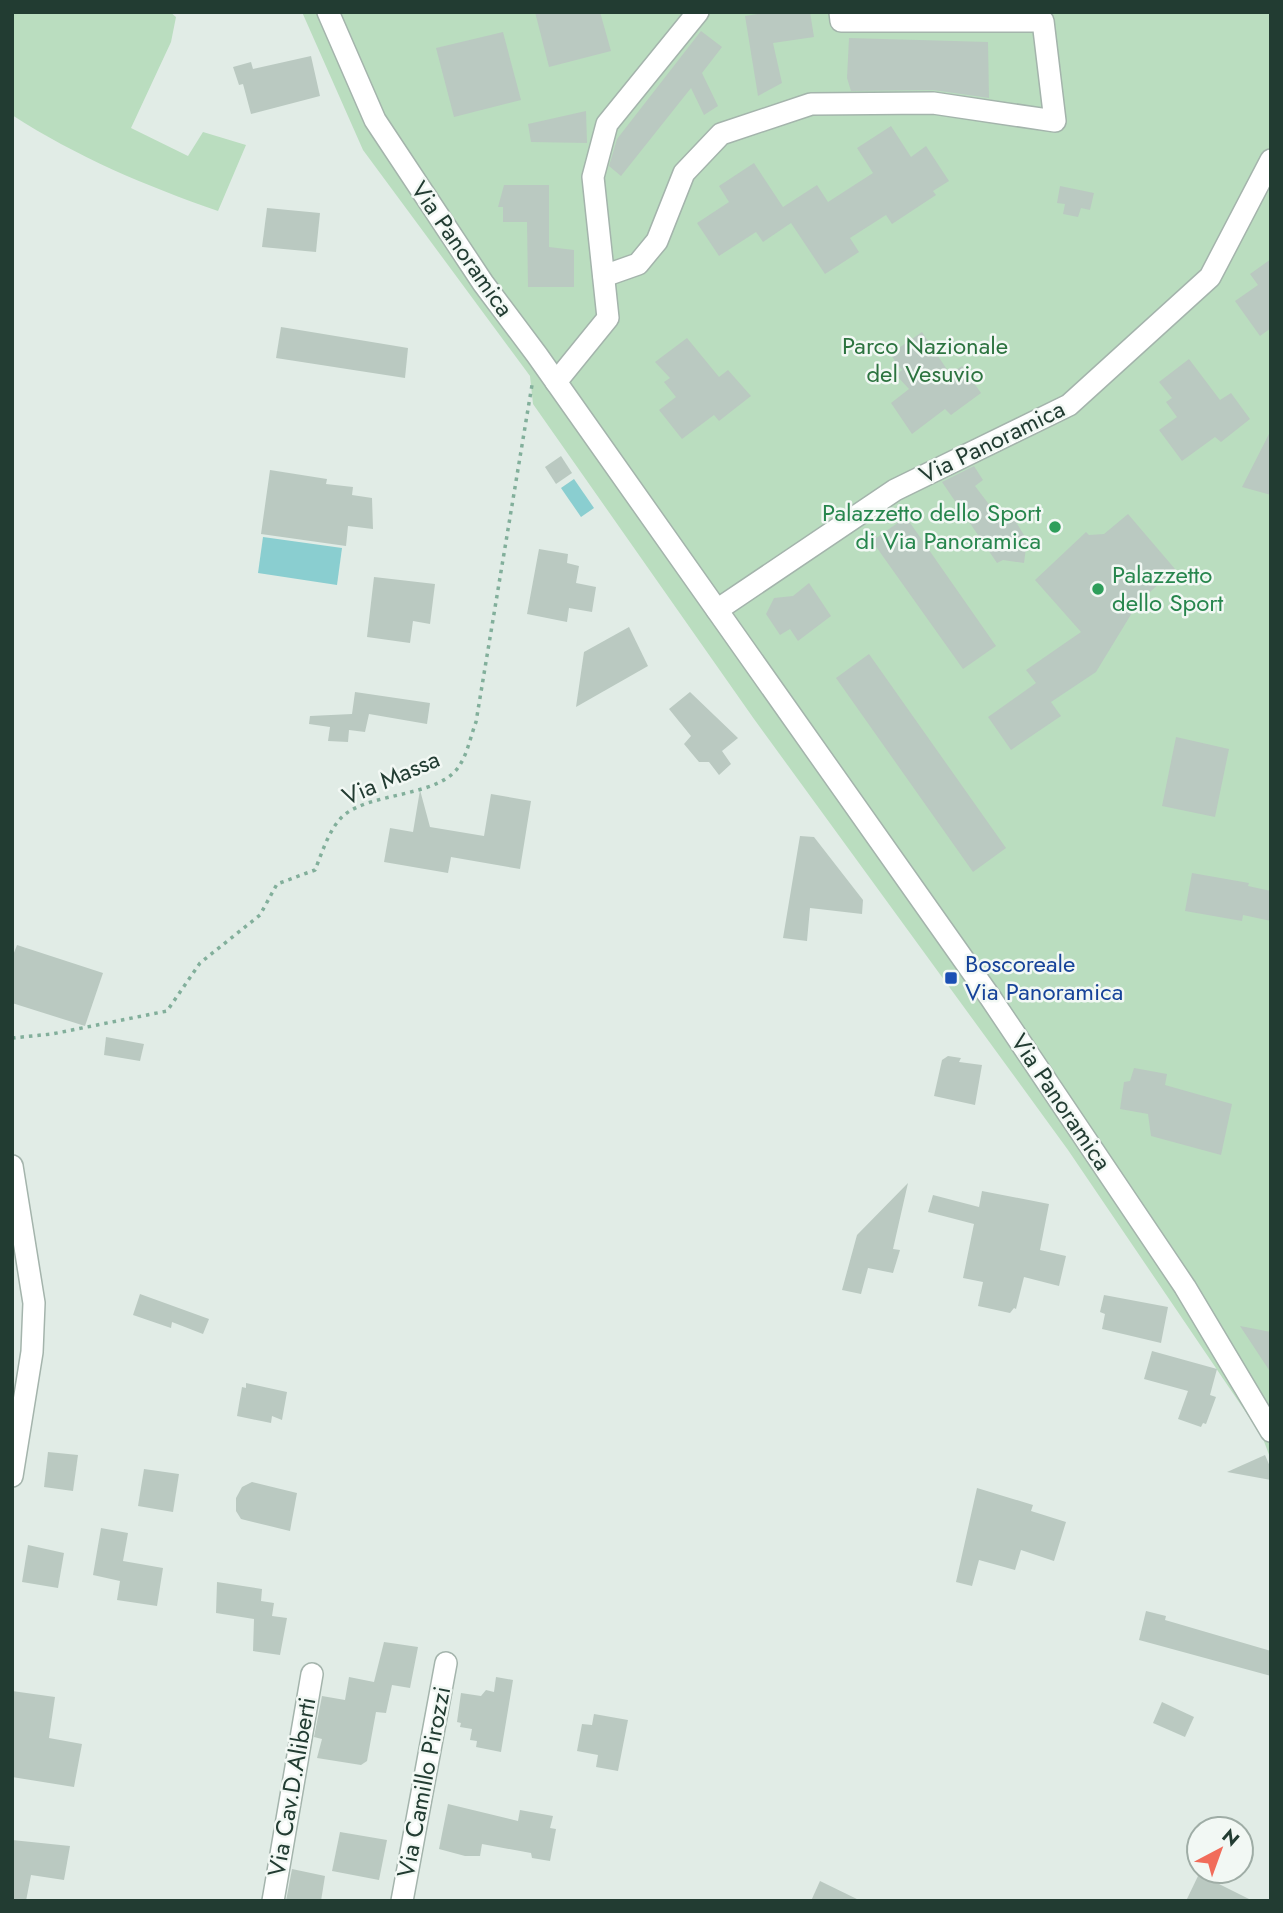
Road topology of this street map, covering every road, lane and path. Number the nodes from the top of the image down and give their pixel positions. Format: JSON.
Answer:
{"nodes":[{"id":1,"x":328,"y":12,"type":"edge"},
{"id":2,"x":698,"y":12,"type":"edge"},
{"id":3,"x":839,"y":12,"type":"edge"},
{"id":4,"x":1271,"y":160,"type":"edge"},
{"id":5,"x":604,"y":276,"type":"junction"},
{"id":6,"x":537,"y":355,"type":"junction"},
{"id":7,"x":556,"y":382,"type":"junction"},
{"id":8,"x":717,"y":610,"type":"junction"},
{"id":9,"x":12,"y":1038,"type":"edge"},
{"id":10,"x":12,"y":1166,"type":"edge"},
{"id":11,"x":1271,"y":1431,"type":"edge"},
{"id":12,"x":12,"y":1476,"type":"edge"},
{"id":13,"x":446,"y":1663,"type":"dead end"},
{"id":14,"x":312,"y":1674,"type":"dead end"},
{"id":15,"x":273,"y":1901,"type":"edge"},
{"id":16,"x":401,"y":1901,"type":"edge"}],
"edges":[{"from":1,"to":6,"type":"street","name":"Via Panoramica"},
{"from":2,"to":5,"type":"street"},
{"from":3,"to":5,"type":"street"},
{"from":4,"to":8,"type":"street","name":"Via Panoramica"},
{"from":5,"to":7,"type":"street"},
{"from":6,"to":7,"type":"street","name":"Via Panoramica"},
{"from":6,"to":9,"type":"path","name":"Via Massa"},
{"from":7,"to":8,"type":"street","name":"Via Panoramica"},
{"from":8,"to":11,"type":"street","name":"Via Panoramica"},
{"from":10,"to":12,"type":"street"},
{"from":13,"to":16,"type":"street","name":"Via Camillo Pirozzi"},
{"from":14,"to":15,"type":"street","name":"Via Cav.D.Aliberti"}]}
